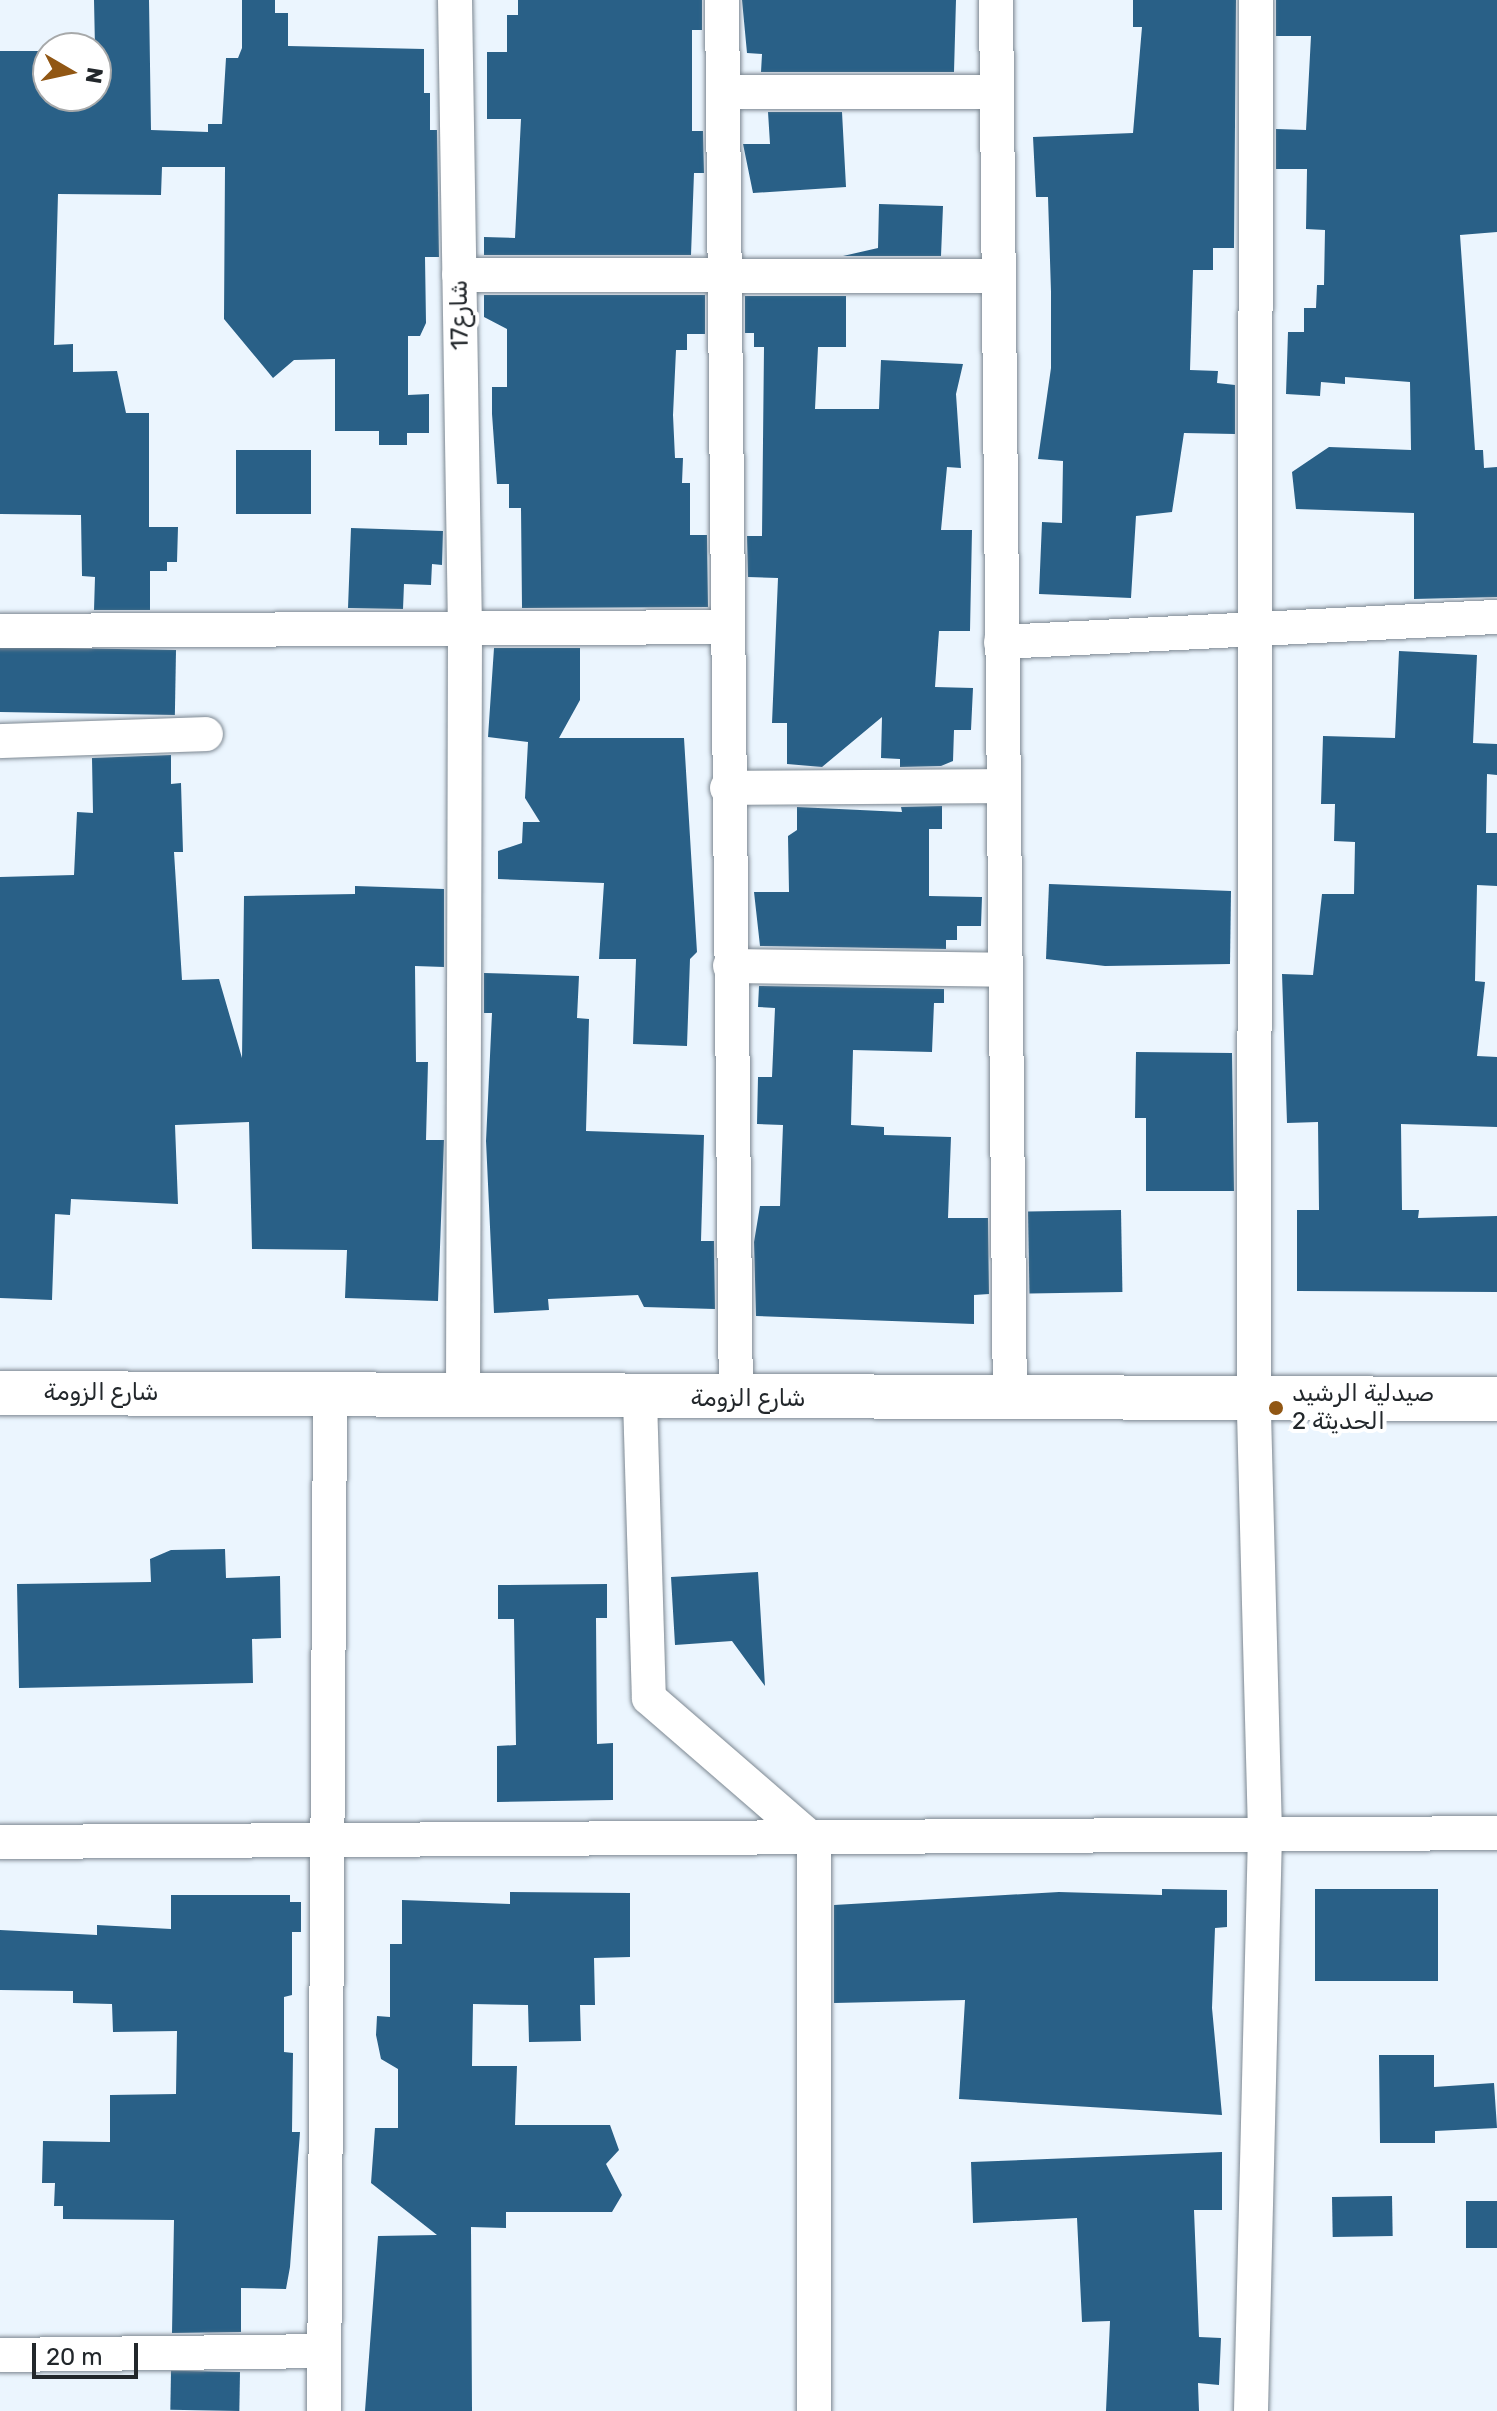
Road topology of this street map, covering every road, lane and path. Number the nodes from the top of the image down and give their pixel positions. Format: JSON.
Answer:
{"nodes":[{"id":1,"x":455,"y":0,"type":"edge"},
{"id":2,"x":722,"y":0,"type":"edge"},
{"id":3,"x":996,"y":0,"type":"edge"},
{"id":4,"x":1256,"y":0,"type":"edge"},
{"id":5,"x":724,"y":92,"type":"junction"},
{"id":6,"x":993,"y":92,"type":"junction"},
{"id":7,"x":459,"y":275,"type":"junction"},
{"id":8,"x":996,"y":276,"type":"junction"},
{"id":9,"x":725,"y":278,"type":"junction"},
{"id":10,"x":1497,"y":617,"type":"edge"},
{"id":11,"x":728,"y":627,"type":"junction"},
{"id":12,"x":1253,"y":627,"type":"junction"},
{"id":13,"x":0,"y":631,"type":"edge"},
{"id":14,"x":465,"y":631,"type":"junction"},
{"id":15,"x":1001,"y":642,"type":"junction"},
{"id":16,"x":206,"y":734,"type":"dead end"},
{"id":17,"x":0,"y":741,"type":"edge"},
{"id":18,"x":999,"y":786,"type":"junction"},
{"id":19,"x":727,"y":788,"type":"junction"},
{"id":20,"x":730,"y":966,"type":"junction"},
{"id":21,"x":1004,"y":970,"type":"junction"},
{"id":22,"x":0,"y":1393,"type":"edge"},
{"id":23,"x":330,"y":1393,"type":"junction"},
{"id":24,"x":463,"y":1395,"type":"junction"},
{"id":25,"x":736,"y":1398,"type":"junction"},
{"id":26,"x":640,"y":1399,"type":"junction"},
{"id":27,"x":1497,"y":1399,"type":"edge"},
{"id":28,"x":1010,"y":1401,"type":"junction"},
{"id":29,"x":1254,"y":1402,"type":"junction"},
{"id":30,"x":1265,"y":1833,"type":"junction"},
{"id":31,"x":1497,"y":1833,"type":"edge"},
{"id":32,"x":325,"y":1835,"type":"junction"},
{"id":33,"x":814,"y":1841,"type":"junction"},
{"id":34,"x":0,"y":1842,"type":"edge"},
{"id":35,"x":324,"y":2351,"type":"junction"},
{"id":36,"x":0,"y":2355,"type":"edge"},
{"id":37,"x":324,"y":2411,"type":"edge"},
{"id":38,"x":814,"y":2411,"type":"edge"},
{"id":39,"x":1251,"y":2411,"type":"edge"}],
"edges":[{"from":1,"to":7,"type":"street","name":"شارع17"},
{"from":2,"to":5,"type":"street"},
{"from":3,"to":6,"type":"street"},
{"from":4,"to":12,"type":"street"},
{"from":5,"to":6,"type":"street"},
{"from":5,"to":9,"type":"street"},
{"from":6,"to":8,"type":"street"},
{"from":7,"to":9,"type":"street"},
{"from":7,"to":14,"type":"street","name":"شارع17"},
{"from":8,"to":9,"type":"street"},
{"from":8,"to":15,"type":"street"},
{"from":9,"to":11,"type":"street"},
{"from":10,"to":12,"type":"street"},
{"from":11,"to":14,"type":"street"},
{"from":11,"to":19,"type":"street"},
{"from":12,"to":15,"type":"street"},
{"from":12,"to":29,"type":"street"},
{"from":13,"to":14,"type":"street"},
{"from":14,"to":24,"type":"street","name":"شارع17"},
{"from":15,"to":18,"type":"street"},
{"from":16,"to":17,"type":"street"},
{"from":18,"to":19,"type":"street"},
{"from":18,"to":21,"type":"street"},
{"from":19,"to":20,"type":"street"},
{"from":20,"to":21,"type":"street"},
{"from":20,"to":25,"type":"street"},
{"from":21,"to":28,"type":"street"},
{"from":22,"to":23,"type":"street","name":"شارع الزومة"},
{"from":23,"to":24,"type":"street","name":"شارع الزومة"},
{"from":23,"to":32,"type":"street"},
{"from":24,"to":26,"type":"street","name":"شارع الزومة"},
{"from":25,"to":26,"type":"street","name":"شارع الزومة"},
{"from":25,"to":28,"type":"street","name":"شارع الزومة"},
{"from":26,"to":33,"type":"street"},
{"from":27,"to":29,"type":"street","name":"شارع الزومة"},
{"from":28,"to":29,"type":"street","name":"شارع الزومة"},
{"from":29,"to":30,"type":"street"},
{"from":30,"to":31,"type":"street"},
{"from":30,"to":33,"type":"street"},
{"from":30,"to":39,"type":"street"},
{"from":32,"to":33,"type":"street"},
{"from":32,"to":34,"type":"street"},
{"from":32,"to":35,"type":"street"},
{"from":33,"to":38,"type":"street"},
{"from":35,"to":36,"type":"street"},
{"from":35,"to":37,"type":"street"}]}
